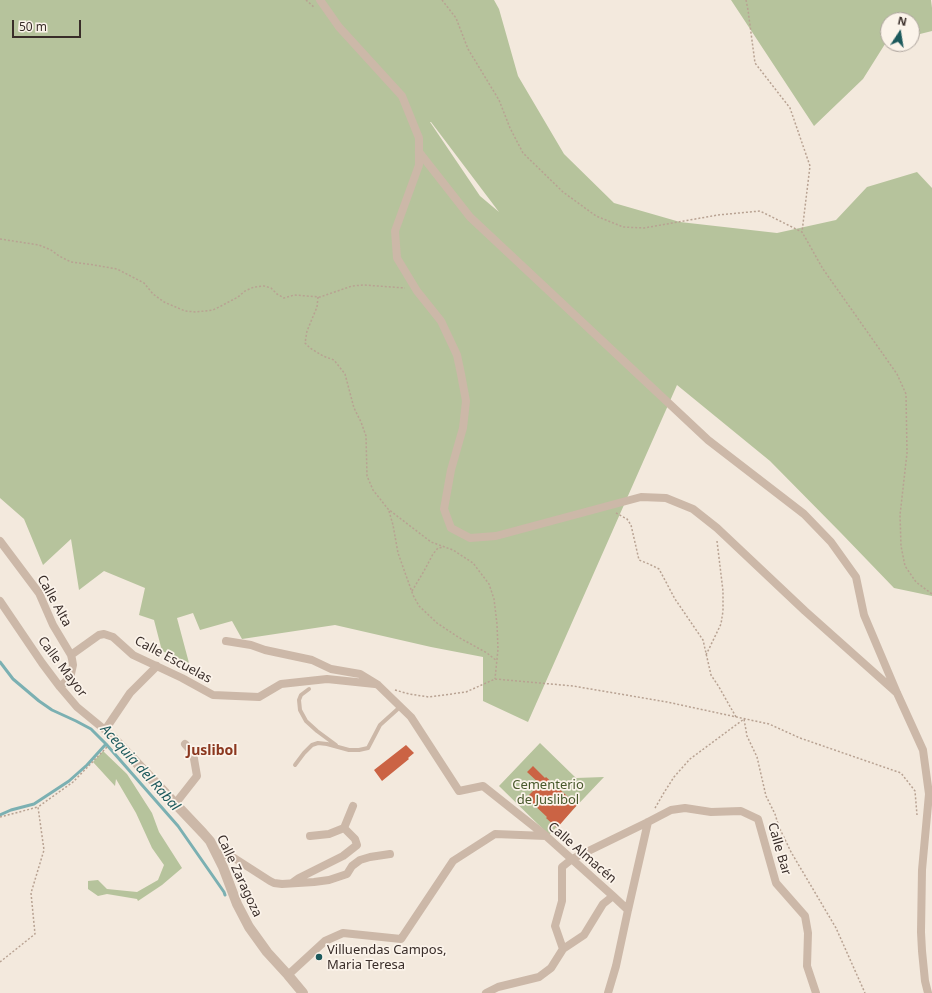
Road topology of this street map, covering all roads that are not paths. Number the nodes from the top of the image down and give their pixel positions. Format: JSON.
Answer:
{"nodes":[{"id":1,"x":320,"y":0,"type":"edge"},
{"id":2,"x":419,"y":152,"type":"junction"},
{"id":3,"x":0,"y":542,"type":"edge"},
{"id":4,"x":0,"y":601,"type":"edge"},
{"id":5,"x":226,"y":641,"type":"dead end"},
{"id":6,"x":71,"y":655,"type":"junction"},
{"id":7,"x":157,"y":666,"type":"junction"},
{"id":8,"x":378,"y":685,"type":"junction"},
{"id":9,"x":60,"y":687,"type":"junction"},
{"id":10,"x":309,"y":690,"type":"dead end"},
{"id":11,"x":897,"y":693,"type":"junction"},
{"id":12,"x":400,"y":706,"type":"junction"},
{"id":13,"x":104,"y":730,"type":"junction"},
{"id":14,"x":114,"y":739,"type":"joint"},
{"id":15,"x":185,"y":744,"type":"dead end"},
{"id":16,"x":338,"y":747,"type":"junction"},
{"id":17,"x":295,"y":765,"type":"dead end"},
{"id":18,"x":175,"y":804,"type":"junction"},
{"id":19,"x":353,"y":806,"type":"dead end"},
{"id":20,"x":648,"y":822,"type":"junction"},
{"id":21,"x":344,"y":828,"type":"junction"},
{"id":22,"x":310,"y":836,"type":"dead end"},
{"id":23,"x":546,"y":836,"type":"junction"},
{"id":24,"x":216,"y":853,"type":"junction"},
{"id":25,"x":390,"y":854,"type":"dead end"},
{"id":26,"x":572,"y":859,"type":"junction"},
{"id":27,"x":292,"y":884,"type":"junction"},
{"id":28,"x":613,"y":896,"type":"junction"},
{"id":29,"x":628,"y":910,"type":"junction"},
{"id":30,"x":563,"y":949,"type":"junction"},
{"id":31,"x":288,"y":975,"type":"junction"},
{"id":32,"x":303,"y":993,"type":"edge"},
{"id":33,"x":486,"y":993,"type":"edge"},
{"id":34,"x":608,"y":993,"type":"edge"},
{"id":35,"x":816,"y":993,"type":"edge"},
{"id":36,"x":928,"y":993,"type":"edge"}],
"edges":[{"from":1,"to":2,"type":"street"},
{"from":2,"to":11,"type":"street"},
{"from":2,"to":11,"type":"street"},
{"from":3,"to":6,"type":"street","name":"Calle Alta"},
{"from":4,"to":9,"type":"street","name":"Calle Mayor"},
{"from":5,"to":8,"type":"street","name":"Calle Almacén"},
{"from":6,"to":7,"type":"street","name":"Calle Escuelas"},
{"from":6,"to":9,"type":"street"},
{"from":7,"to":8,"type":"street","name":"Calle Escuelas"},
{"from":7,"to":13,"type":"street"},
{"from":8,"to":12,"type":"street","name":"Calle Almacén"},
{"from":9,"to":13,"type":"street","name":"Calle Mayor"},
{"from":10,"to":16,"type":"lane"},
{"from":11,"to":36,"type":"street"},
{"from":12,"to":16,"type":"lane"},
{"from":12,"to":23,"type":"street","name":"Calle Almacén"},
{"from":13,"to":14,"type":"street","name":"Calle Mayor"},
{"from":14,"to":18,"type":"street","name":"Calle Zaragoza"},
{"from":15,"to":18,"type":"street"},
{"from":16,"to":17,"type":"lane"},
{"from":18,"to":24,"type":"street","name":"Calle Zaragoza"},
{"from":19,"to":21,"type":"street"},
{"from":20,"to":26,"type":"street"},
{"from":20,"to":29,"type":"street"},
{"from":20,"to":35,"type":"street","name":"Calle Bar"},
{"from":21,"to":22,"type":"street"},
{"from":21,"to":27,"type":"street"},
{"from":23,"to":26,"type":"street","name":"Calle Almacén"},
{"from":23,"to":31,"type":"street"},
{"from":24,"to":27,"type":"street"},
{"from":24,"to":31,"type":"street","name":"Calle Zaragoza"},
{"from":25,"to":27,"type":"street"},
{"from":26,"to":28,"type":"street","name":"Calle Almacén"},
{"from":26,"to":30,"type":"street"},
{"from":28,"to":29,"type":"street","name":"Calle Almacén"},
{"from":28,"to":30,"type":"street"},
{"from":29,"to":34,"type":"street"},
{"from":30,"to":33,"type":"street"},
{"from":31,"to":32,"type":"street","name":"Calle Zaragoza"}]}
